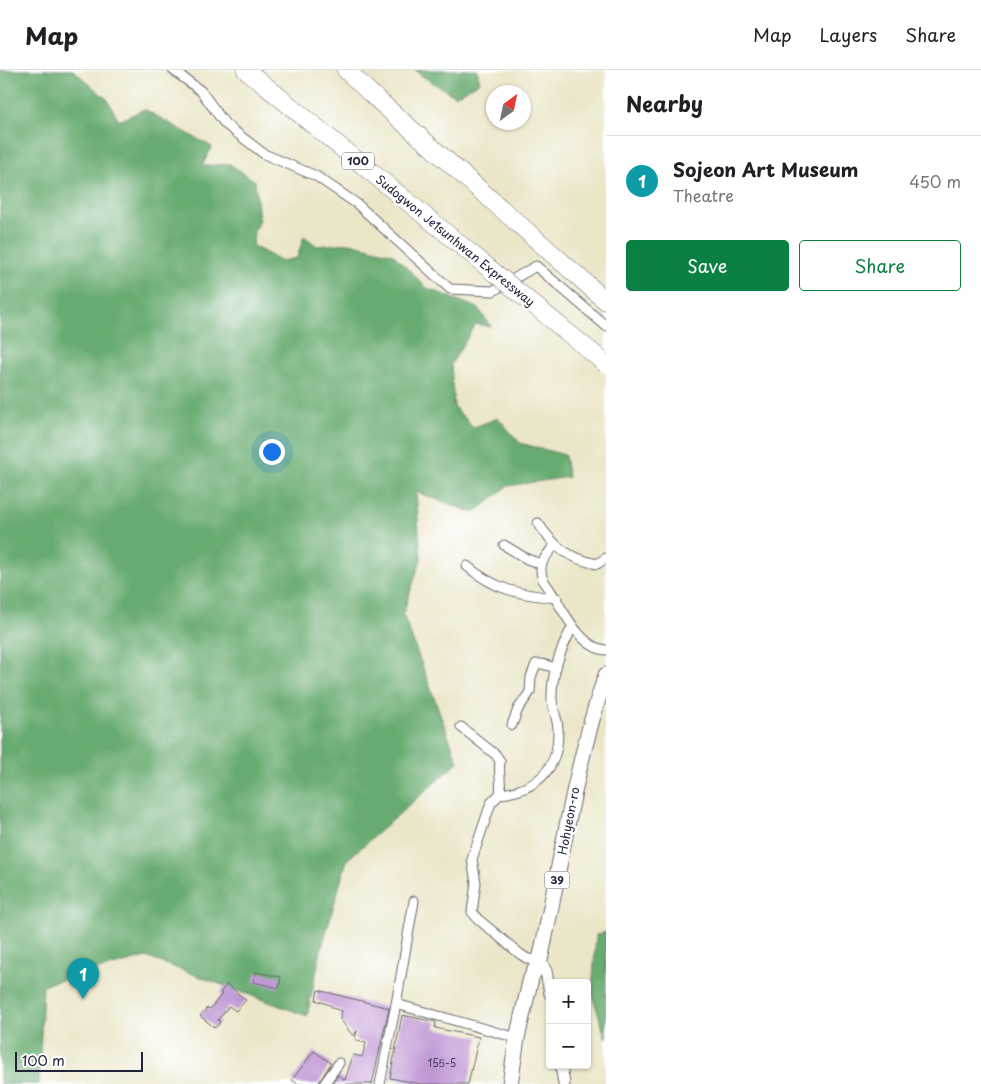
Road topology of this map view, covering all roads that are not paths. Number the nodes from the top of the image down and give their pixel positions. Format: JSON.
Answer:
{"nodes":[{"id":1,"x":173,"y":70,"type":"edge"},
{"id":2,"x":338,"y":70,"type":"edge"},
{"id":3,"x":346,"y":70,"type":"edge"},
{"id":4,"x":249,"y":74,"type":"edge"},
{"id":5,"x":370,"y":93,"type":"junction"},
{"id":6,"x":606,"y":302,"type":"edge"},
{"id":7,"x":606,"y":326,"type":"edge"},
{"id":8,"x":606,"y":364,"type":"edge"},
{"id":9,"x":538,"y":524,"type":"dead end"},
{"id":10,"x":555,"y":545,"type":"junction"},
{"id":11,"x":504,"y":546,"type":"dead end"},
{"id":12,"x":606,"y":558,"type":"edge"},
{"id":13,"x":541,"y":564,"type":"junction"},
{"id":14,"x":467,"y":566,"type":"dead end"},
{"id":15,"x":557,"y":598,"type":"junction"},
{"id":16,"x":573,"y":626,"type":"junction"},
{"id":17,"x":606,"y":650,"type":"edge"},
{"id":18,"x":556,"y":668,"type":"junction"},
{"id":19,"x":606,"y":675,"type":"edge"},
{"id":20,"x":512,"y":725,"type":"dead end"},
{"id":21,"x":461,"y":727,"type":"dead end"},
{"id":22,"x":500,"y":794,"type":"junction"},
{"id":23,"x":414,"y":901,"type":"dead end"},
{"id":24,"x":540,"y":960,"type":"junction"},
{"id":25,"x":548,"y":979,"type":"edge"},
{"id":26,"x":396,"y":1004,"type":"junction"},
{"id":27,"x":517,"y":1038,"type":"junction"},
{"id":28,"x":339,"y":1062,"type":"dead end"},
{"id":29,"x":562,"y":1069,"type":"edge"},
{"id":30,"x":324,"y":1084,"type":"edge"},
{"id":31,"x":380,"y":1084,"type":"edge"},
{"id":32,"x":510,"y":1084,"type":"edge"},
{"id":33,"x":564,"y":1084,"type":"edge"}],
"edges":[{"from":1,"to":7,"type":"street"},
{"from":2,"to":5,"type":"highway"},
{"from":3,"to":5,"type":"highway"},
{"from":4,"to":8,"type":"highway","name":"Sudogwon Je1sunhwan Expressway","number":"100","bridge":true},
{"from":5,"to":6,"type":"highway"},
{"from":9,"to":10,"type":"street"},
{"from":10,"to":12,"type":"street"},
{"from":10,"to":13,"type":"street"},
{"from":11,"to":13,"type":"street"},
{"from":13,"to":15,"type":"street"},
{"from":14,"to":15,"type":"street"},
{"from":15,"to":16,"type":"street"},
{"from":16,"to":17,"type":"street"},
{"from":16,"to":18,"type":"street"},
{"from":18,"to":20,"type":"street"},
{"from":18,"to":22,"type":"street"},
{"from":19,"to":24,"type":"main road","name":"Hohyeon-ro","number":"39"},
{"from":21,"to":22,"type":"street"},
{"from":22,"to":24,"type":"street"},
{"from":23,"to":26,"type":"street"},
{"from":24,"to":25,"type":"street"},
{"from":24,"to":27,"type":"main road","name":"Hohyeon-ro","number":"39"},
{"from":26,"to":27,"type":"street"},
{"from":26,"to":31,"type":"street"},
{"from":27,"to":32,"type":"main road","name":"Hohyeon-ro","number":"39"},
{"from":28,"to":30,"type":"street"},
{"from":29,"to":33,"type":"street"}]}
